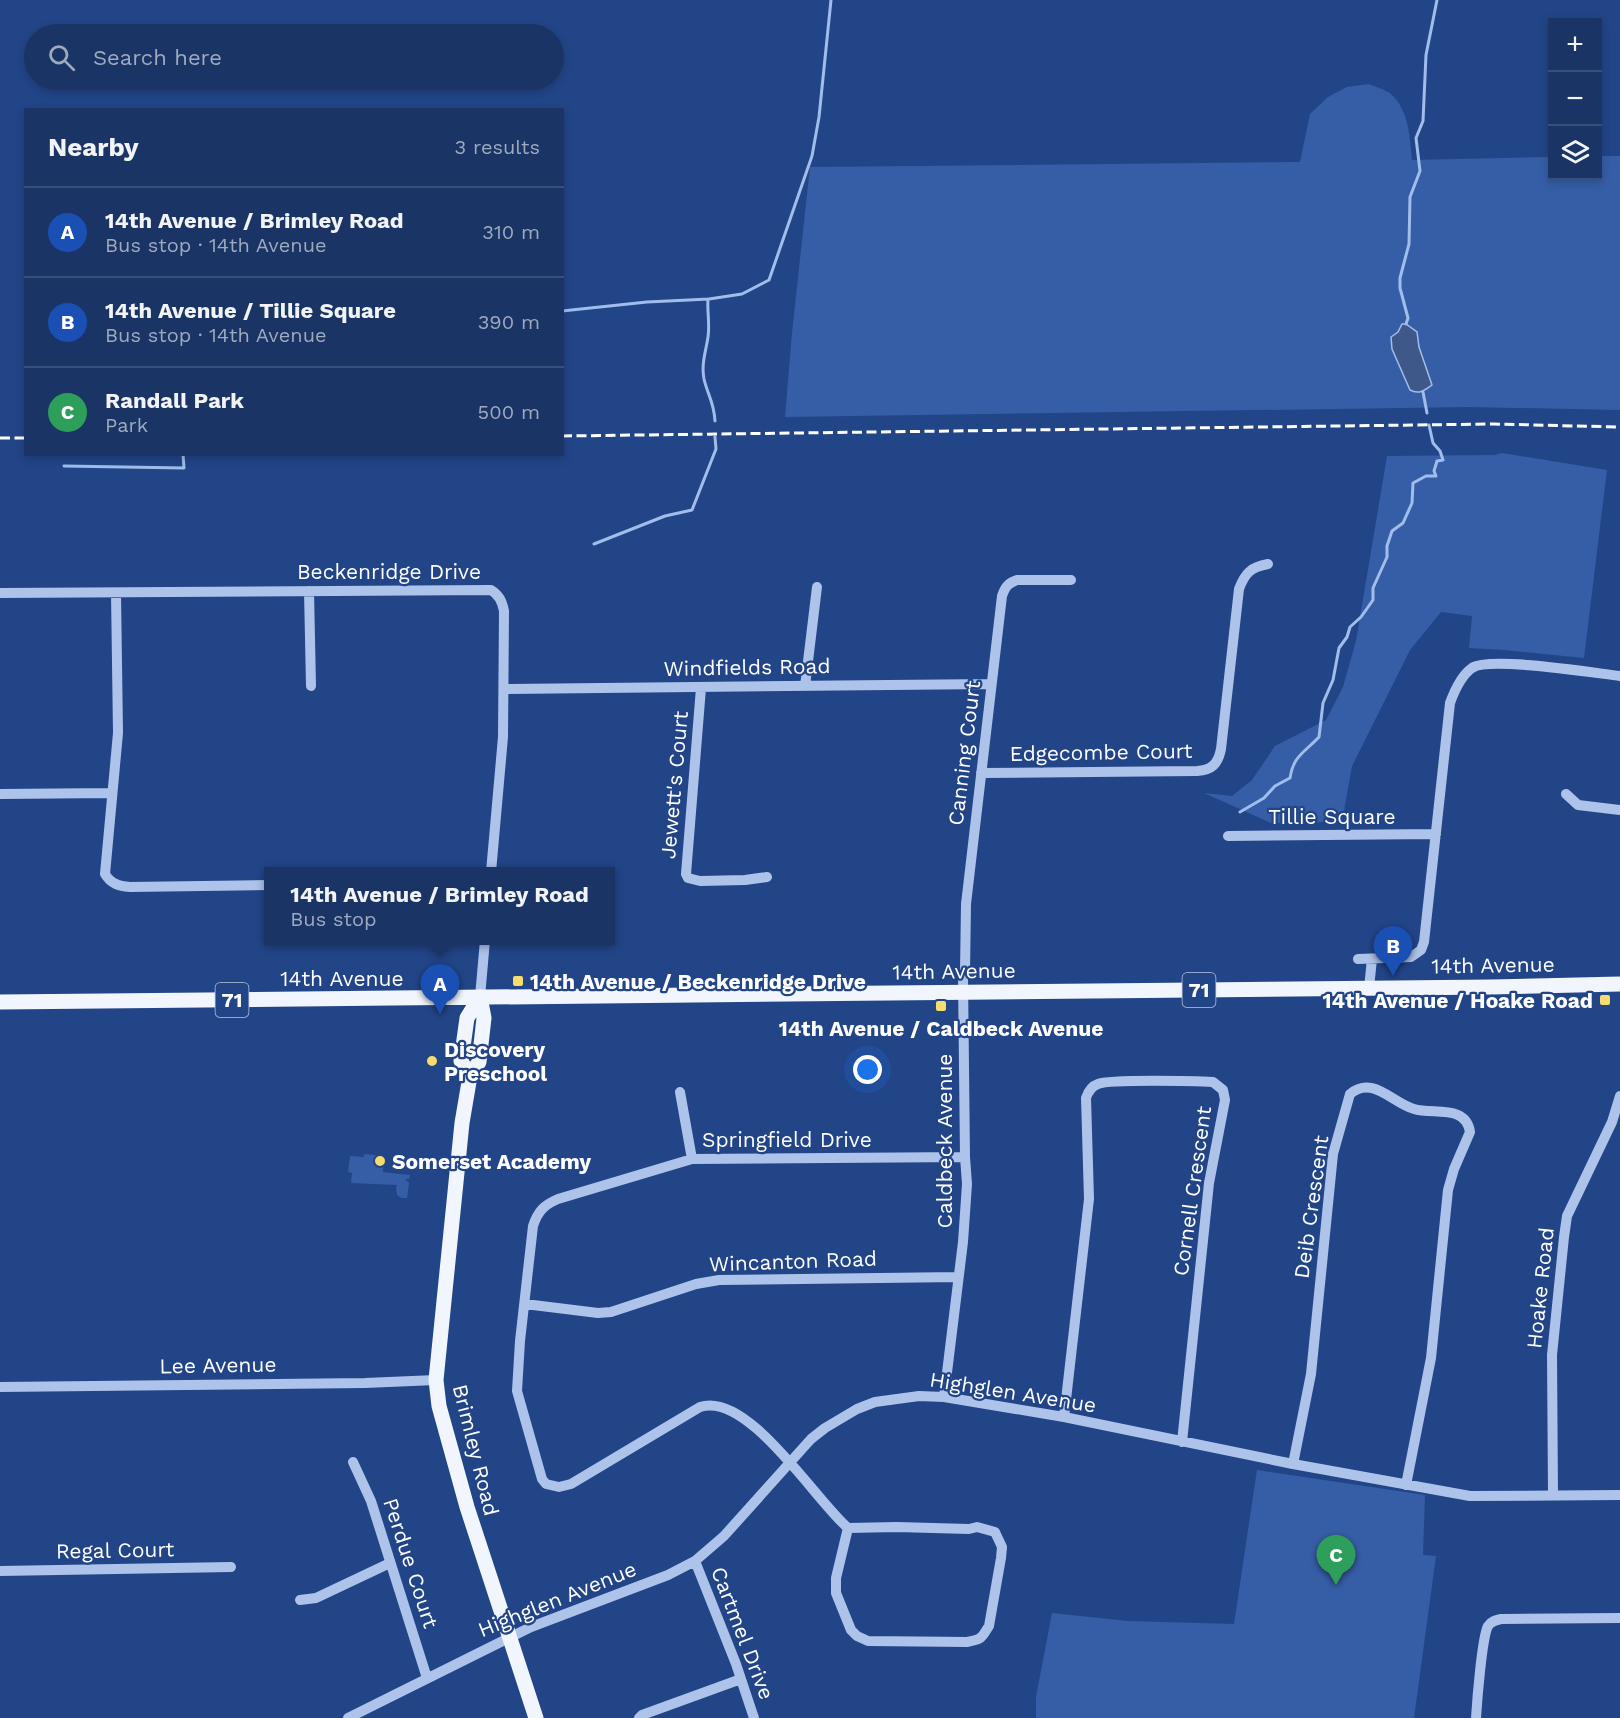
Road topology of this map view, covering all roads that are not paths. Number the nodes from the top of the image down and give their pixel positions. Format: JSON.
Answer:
{"nodes":[{"id":1,"x":1268,"y":564,"type":"dead end"},
{"id":2,"x":1071,"y":580,"type":"dead end"},
{"id":3,"x":817,"y":587,"type":"dead end"},
{"id":4,"x":309,"y":591,"type":"junction"},
{"id":5,"x":0,"y":593,"type":"edge"},
{"id":6,"x":116,"y":593,"type":"junction"},
{"id":7,"x":1620,"y":676,"type":"edge"},
{"id":8,"x":991,"y":684,"type":"junction"},
{"id":9,"x":311,"y":686,"type":"dead end"},
{"id":10,"x":806,"y":686,"type":"junction"},
{"id":11,"x":701,"y":687,"type":"junction"},
{"id":12,"x":504,"y":689,"type":"junction"},
{"id":13,"x":981,"y":773,"type":"junction"},
{"id":14,"x":112,"y":793,"type":"junction"},
{"id":15,"x":0,"y":794,"type":"edge"},
{"id":16,"x":1566,"y":794,"type":"dead end"},
{"id":17,"x":1620,"y":810,"type":"edge"},
{"id":18,"x":1436,"y":834,"type":"junction"},
{"id":19,"x":1228,"y":836,"type":"dead end"},
{"id":20,"x":491,"y":867,"type":"edge"},
{"id":21,"x":767,"y":877,"type":"dead end"},
{"id":22,"x":264,"y":885,"type":"edge"},
{"id":23,"x":485,"y":945,"type":"edge"},
{"id":24,"x":1358,"y":959,"type":"dead end"},
{"id":25,"x":1372,"y":959,"type":"junction"},
{"id":26,"x":1620,"y":984,"type":"edge"},
{"id":27,"x":1369,"y":988,"type":"junction"},
{"id":28,"x":963,"y":992,"type":"junction"},
{"id":29,"x":480,"y":997,"type":"junction"},
{"id":30,"x":0,"y":1002,"type":"edge"},
{"id":31,"x":680,"y":1092,"type":"dead end"},
{"id":32,"x":1620,"y":1096,"type":"edge"},
{"id":33,"x":964,"y":1157,"type":"junction"},
{"id":34,"x":692,"y":1159,"type":"junction"},
{"id":35,"x":958,"y":1277,"type":"junction"},
{"id":36,"x":525,"y":1304,"type":"junction"},
{"id":37,"x":436,"y":1380,"type":"junction"},
{"id":38,"x":0,"y":1387,"type":"edge"},
{"id":39,"x":944,"y":1397,"type":"junction"},
{"id":40,"x":1064,"y":1418,"type":"junction"},
{"id":41,"x":1182,"y":1442,"type":"junction"},
{"id":42,"x":352,"y":1462,"type":"dead end"},
{"id":43,"x":790,"y":1463,"type":"junction"},
{"id":44,"x":1293,"y":1464,"type":"junction"},
{"id":45,"x":1406,"y":1485,"type":"junction"},
{"id":46,"x":1553,"y":1495,"type":"junction"},
{"id":47,"x":1620,"y":1495,"type":"edge"},
{"id":48,"x":848,"y":1528,"type":"junction"},
{"id":49,"x":695,"y":1561,"type":"junction"},
{"id":50,"x":390,"y":1563,"type":"junction"},
{"id":51,"x":231,"y":1567,"type":"dead end"},
{"id":52,"x":0,"y":1571,"type":"edge"},
{"id":53,"x":300,"y":1600,"type":"dead end"},
{"id":54,"x":1620,"y":1618,"type":"edge"},
{"id":55,"x":511,"y":1636,"type":"junction"},
{"id":56,"x":427,"y":1678,"type":"junction"},
{"id":57,"x":741,"y":1679,"type":"junction"},
{"id":58,"x":348,"y":1718,"type":"edge"},
{"id":59,"x":536,"y":1718,"type":"edge"},
{"id":60,"x":639,"y":1718,"type":"edge"},
{"id":61,"x":754,"y":1718,"type":"edge"},
{"id":62,"x":1476,"y":1718,"type":"edge"}],
"edges":[{"from":1,"to":13,"type":"street","name":"Edgecombe Court"},
{"from":2,"to":8,"type":"street","name":"Canning Court"},
{"from":3,"to":10,"type":"street"},
{"from":4,"to":6,"type":"street","name":"Beckenridge Drive"},
{"from":4,"to":9,"type":"street"},
{"from":4,"to":12,"type":"street","name":"Beckenridge Drive"},
{"from":5,"to":6,"type":"street","name":"Beckenridge Drive"},
{"from":6,"to":14,"type":"street"},
{"from":7,"to":18,"type":"street"},
{"from":8,"to":10,"type":"street","name":"Windfields Road"},
{"from":8,"to":13,"type":"street","name":"Canning Court"},
{"from":10,"to":11,"type":"street","name":"Windfields Road"},
{"from":11,"to":12,"type":"street","name":"Windfields Road"},
{"from":11,"to":21,"type":"street","name":"Jewett's Court"},
{"from":12,"to":20,"type":"street","name":"Beckenridge Drive"},
{"from":13,"to":28,"type":"street","name":"Canning Court"},
{"from":14,"to":15,"type":"street"},
{"from":14,"to":22,"type":"street"},
{"from":16,"to":17,"type":"street"},
{"from":18,"to":19,"type":"street","name":"Tillie Square"},
{"from":18,"to":25,"type":"street"},
{"from":23,"to":29,"type":"street"},
{"from":24,"to":25,"type":"street"},
{"from":25,"to":27,"type":"street"},
{"from":26,"to":27,"type":"main road","name":"14th Avenue","number":"71"},
{"from":27,"to":28,"type":"main road","name":"14th Avenue","number":"71"},
{"from":28,"to":29,"type":"main road","name":"14th Avenue","number":"71"},
{"from":28,"to":33,"type":"street","name":"Caldbeck Avenue"},
{"from":29,"to":30,"type":"main road","name":"14th Avenue","number":"71"},
{"from":29,"to":37,"type":"main road","name":"Brimley Road"},
{"from":31,"to":34,"type":"street"},
{"from":32,"to":46,"type":"street","name":"Hoake Road"},
{"from":33,"to":34,"type":"street","name":"Springfield Drive"},
{"from":33,"to":35,"type":"street","name":"Caldbeck Avenue"},
{"from":34,"to":36,"type":"street","name":"Springfield Drive"},
{"from":35,"to":36,"type":"street","name":"Wincanton Road"},
{"from":35,"to":39,"type":"street","name":"Caldbeck Avenue"},
{"from":36,"to":43,"type":"street","name":"Springfield Drive"},
{"from":37,"to":38,"type":"street","name":"Lee Avenue"},
{"from":37,"to":55,"type":"main road","name":"Brimley Road"},
{"from":39,"to":40,"type":"street","name":"Highglen Avenue"},
{"from":39,"to":43,"type":"street","name":"Highglen Avenue"},
{"from":40,"to":41,"type":"street","name":"Highglen Avenue"},
{"from":40,"to":41,"type":"street","name":"Cornell Crescent"},
{"from":41,"to":44,"type":"street","name":"Highglen Avenue"},
{"from":42,"to":50,"type":"street","name":"Perdue Court"},
{"from":43,"to":48,"type":"street"},
{"from":43,"to":49,"type":"street","name":"Highglen Avenue"},
{"from":44,"to":45,"type":"street","name":"Highglen Avenue"},
{"from":44,"to":45,"type":"street","name":"Deib Crescent"},
{"from":45,"to":46,"type":"street","name":"Highglen Avenue"},
{"from":46,"to":47,"type":"street","name":"Highglen Avenue"},
{"from":48,"to":48,"type":"street"},
{"from":49,"to":55,"type":"street","name":"Highglen Avenue"},
{"from":49,"to":57,"type":"street","name":"Cartmel Drive"},
{"from":50,"to":53,"type":"street"},
{"from":50,"to":56,"type":"street","name":"Perdue Court"},
{"from":51,"to":52,"type":"street","name":"Regal Court"},
{"from":54,"to":62,"type":"street"},
{"from":55,"to":56,"type":"street","name":"Highglen Avenue"},
{"from":55,"to":59,"type":"main road","name":"Brimley Road"},
{"from":56,"to":58,"type":"street","name":"Highglen Avenue"},
{"from":57,"to":60,"type":"street"},
{"from":57,"to":61,"type":"street","name":"Cartmel Drive"}]}
